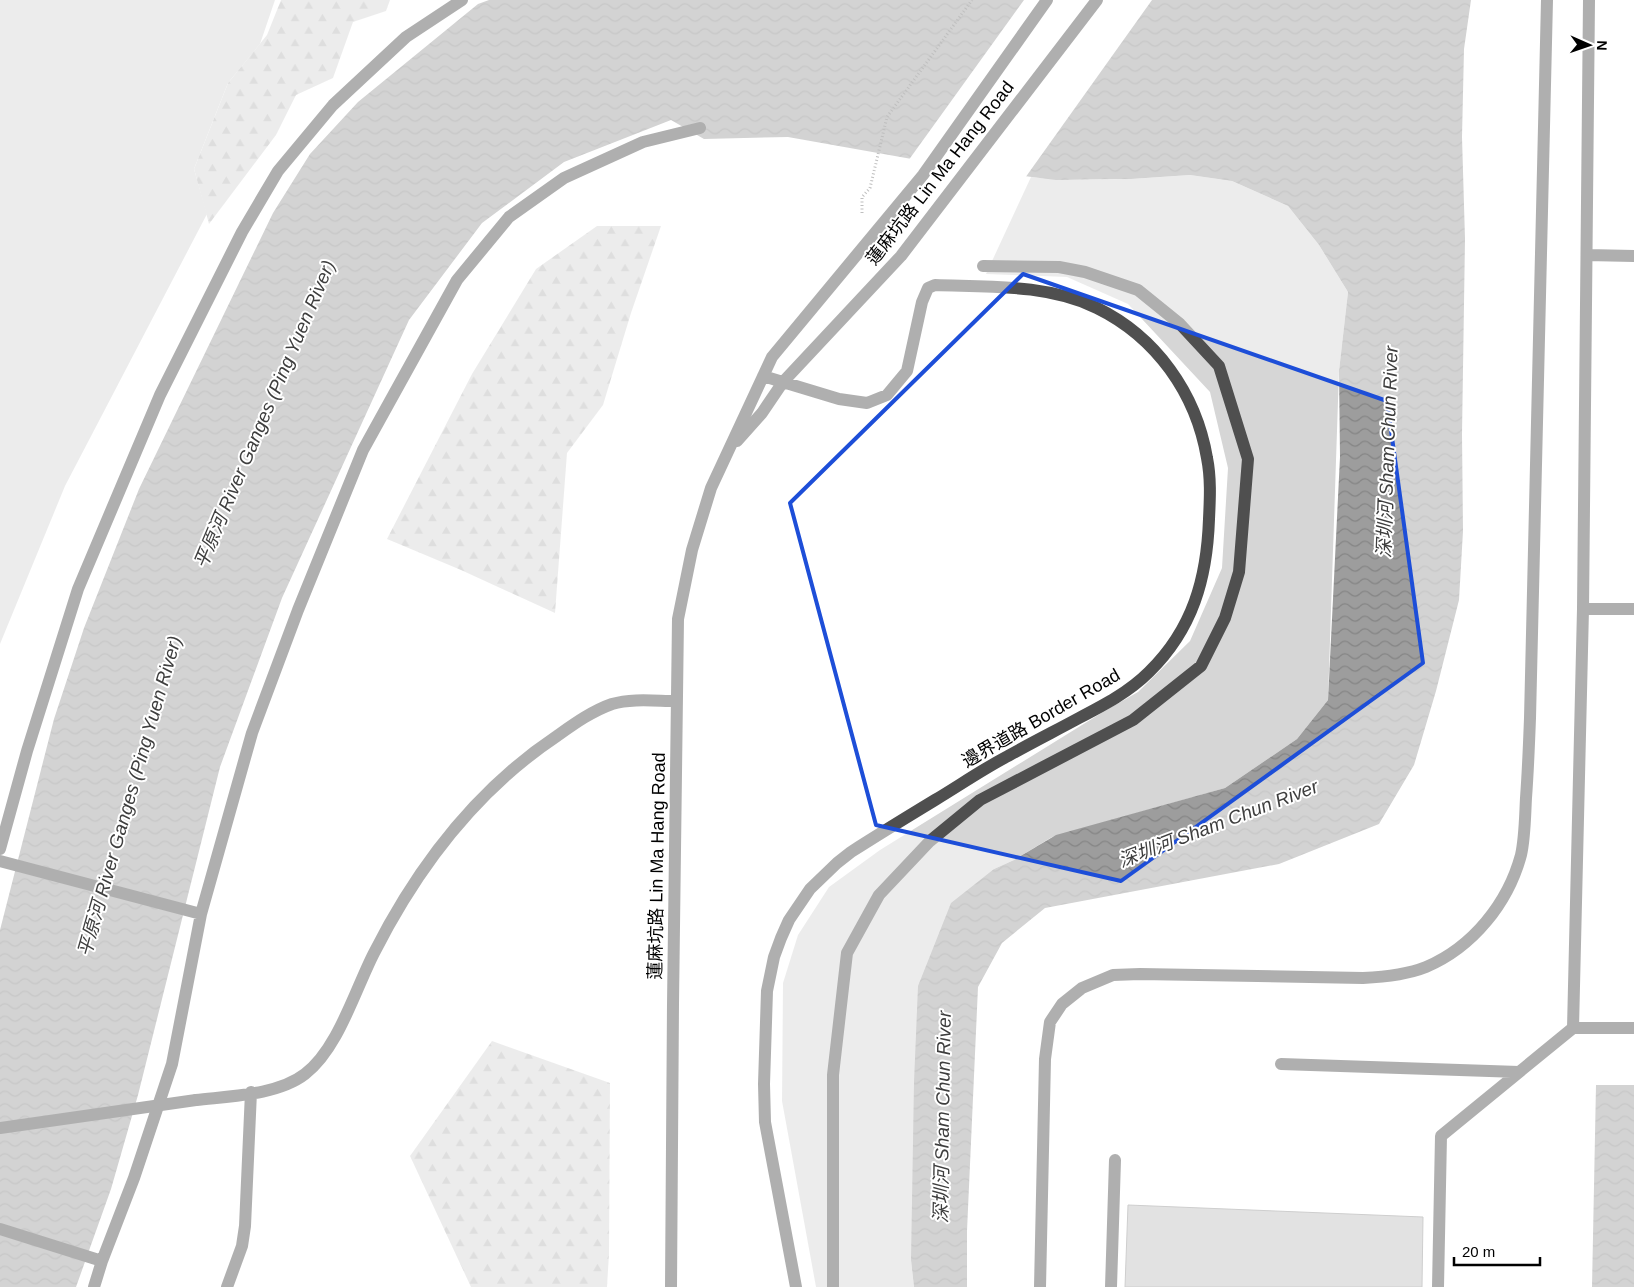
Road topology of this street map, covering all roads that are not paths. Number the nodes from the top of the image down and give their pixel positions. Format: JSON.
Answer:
{"nodes":[{"id":1,"x":462,"y":0,"type":"edge"},
{"id":2,"x":1047,"y":0,"type":"edge"},
{"id":3,"x":1097,"y":0,"type":"edge"},
{"id":4,"x":1547,"y":0,"type":"edge"},
{"id":5,"x":1589,"y":0,"type":"edge"},
{"id":6,"x":700,"y":128,"type":"dead end"},
{"id":7,"x":1587,"y":255,"type":"junction"},
{"id":8,"x":1634,"y":256,"type":"edge"},
{"id":9,"x":983,"y":266,"type":"dead end"},
{"id":10,"x":763,"y":376,"type":"junction"},
{"id":11,"x":783,"y":382,"type":"junction"},
{"id":12,"x":727,"y":452,"type":"junction"},
{"id":13,"x":1583,"y":609,"type":"junction"},
{"id":14,"x":1634,"y":609,"type":"edge"},
{"id":15,"x":676,"y":701,"type":"junction"},
{"id":16,"x":0,"y":849,"type":"edge"},
{"id":17,"x":0,"y":861,"type":"edge"},
{"id":18,"x":201,"y":914,"type":"junction"},
{"id":19,"x":1573,"y":1028,"type":"junction"},
{"id":20,"x":1634,"y":1028,"type":"edge"},
{"id":21,"x":1282,"y":1064,"type":"dead end"},
{"id":22,"x":1519,"y":1072,"type":"junction"},
{"id":23,"x":252,"y":1092,"type":"junction"},
{"id":24,"x":0,"y":1128,"type":"edge"},
{"id":25,"x":1115,"y":1160,"type":"dead end"},
{"id":26,"x":0,"y":1229,"type":"edge"},
{"id":27,"x":102,"y":1261,"type":"junction"},
{"id":28,"x":94,"y":1287,"type":"edge"},
{"id":29,"x":227,"y":1287,"type":"edge"},
{"id":30,"x":671,"y":1287,"type":"edge"},
{"id":31,"x":796,"y":1287,"type":"edge"},
{"id":32,"x":833,"y":1287,"type":"edge"},
{"id":33,"x":1040,"y":1287,"type":"edge"},
{"id":34,"x":1111,"y":1287,"type":"edge"},
{"id":35,"x":1438,"y":1287,"type":"edge"}],
"edges":[{"from":1,"to":16,"type":"street"},
{"from":2,"to":10,"type":"street","name":"蓮麻坑路 Lin Ma Hang Road"},
{"from":3,"to":11,"type":"street","name":"蓮麻坑路 Lin Ma Hang Road"},
{"from":4,"to":33,"type":"street"},
{"from":5,"to":7,"type":"street"},
{"from":6,"to":18,"type":"street"},
{"from":7,"to":8,"type":"street"},
{"from":7,"to":13,"type":"street"},
{"from":9,"to":32,"type":"street"},
{"from":10,"to":11,"type":"street"},
{"from":10,"to":12,"type":"street","name":"蓮麻坑路 Lin Ma Hang Road"},
{"from":11,"to":12,"type":"street","name":"蓮麻坑路 Lin Ma Hang Road"},
{"from":11,"to":31,"type":"street","name":"邊界道路 Border Road"},
{"from":12,"to":15,"type":"street","name":"蓮麻坑路 Lin Ma Hang Road"},
{"from":13,"to":14,"type":"street"},
{"from":13,"to":19,"type":"street"},
{"from":15,"to":23,"type":"street"},
{"from":15,"to":30,"type":"street","name":"蓮麻坑路 Lin Ma Hang Road"},
{"from":17,"to":18,"type":"street"},
{"from":18,"to":27,"type":"street"},
{"from":19,"to":20,"type":"street"},
{"from":19,"to":22,"type":"street"},
{"from":21,"to":22,"type":"street"},
{"from":22,"to":35,"type":"street"},
{"from":23,"to":24,"type":"street","bridge":true},
{"from":23,"to":29,"type":"street"},
{"from":25,"to":34,"type":"street"},
{"from":26,"to":27,"type":"street"},
{"from":27,"to":28,"type":"street"}]}
